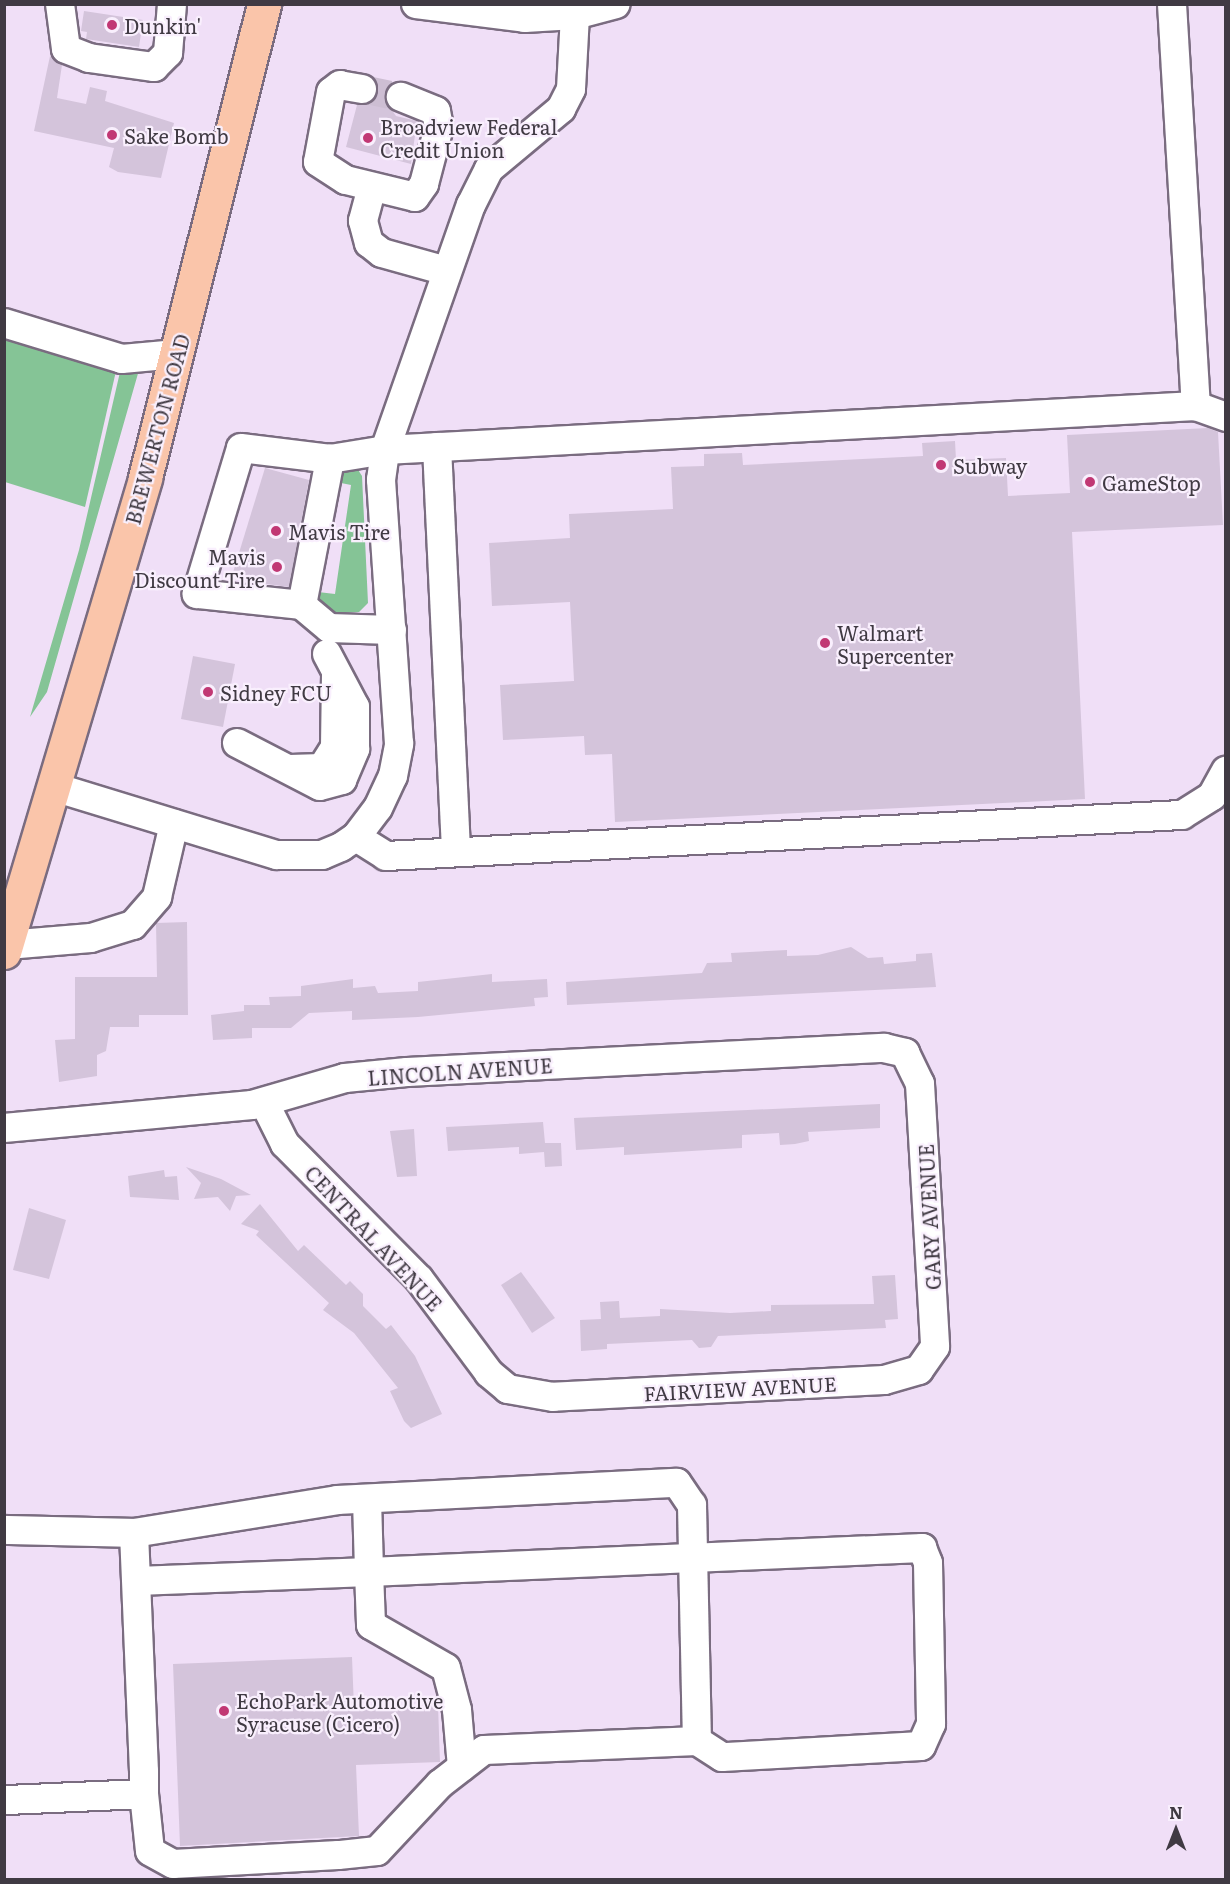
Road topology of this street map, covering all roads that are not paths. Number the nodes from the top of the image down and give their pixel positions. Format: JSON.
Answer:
{"nodes":[{"id":1,"x":60,"y":4,"type":"edge"},
{"id":2,"x":172,"y":4,"type":"edge"},
{"id":3,"x":264,"y":4,"type":"edge"},
{"id":4,"x":416,"y":4,"type":"edge"},
{"id":5,"x":616,"y":4,"type":"edge"},
{"id":6,"x":1172,"y":4,"type":"edge"},
{"id":7,"x":575,"y":15,"type":"junction"},
{"id":8,"x":351,"y":87,"type":"dead end"},
{"id":9,"x":401,"y":98,"type":"tunnel mouth"},
{"id":10,"x":372,"y":187,"type":"junction"},
{"id":11,"x":447,"y":271,"type":"junction"},
{"id":12,"x":4,"y":323,"type":"edge"},
{"id":13,"x":177,"y":354,"type":"junction"},
{"id":14,"x":1196,"y":406,"type":"junction"},
{"id":15,"x":1226,"y":417,"type":"edge"},
{"id":16,"x":437,"y":447,"type":"junction"},
{"id":17,"x":385,"y":450,"type":"junction"},
{"id":18,"x":330,"y":459,"type":"junction"},
{"id":19,"x":302,"y":605,"type":"junction"},
{"id":20,"x":392,"y":630,"type":"junction"},
{"id":21,"x":332,"y":664,"type":"dead end"},
{"id":22,"x":237,"y":743,"type":"dead end"},
{"id":23,"x":1226,"y":771,"type":"edge"},
{"id":24,"x":54,"y":787,"type":"junction"},
{"id":25,"x":174,"y":824,"type":"junction"},
{"id":26,"x":356,"y":837,"type":"junction"},
{"id":27,"x":456,"y":852,"type":"junction"},
{"id":28,"x":6,"y":949,"type":"edge"},
{"id":29,"x":914,"y":1064,"type":"joint"},
{"id":30,"x":264,"y":1102,"type":"junction"},
{"id":31,"x":4,"y":1128,"type":"edge"},
{"id":32,"x":924,"y":1367,"type":"joint"},
{"id":33,"x":553,"y":1397,"type":"joint"},
{"id":34,"x":368,"y":1499,"type":"junction"},
{"id":35,"x":4,"y":1530,"type":"edge"},
{"id":36,"x":134,"y":1533,"type":"junction"},
{"id":37,"x":693,"y":1557,"type":"junction"},
{"id":38,"x":369,"y":1572,"type":"junction"},
{"id":39,"x":137,"y":1581,"type":"junction"},
{"id":40,"x":697,"y":1742,"type":"junction"},
{"id":41,"x":462,"y":1767,"type":"junction"},
{"id":42,"x":144,"y":1794,"type":"junction"},
{"id":43,"x":4,"y":1800,"type":"edge"}],
"edges":[{"from":1,"to":2,"type":"street"},
{"from":3,"to":13,"type":"main road","name":"BREWERTON ROAD"},
{"from":4,"to":7,"type":"street"},
{"from":5,"to":7,"type":"street"},
{"from":6,"to":14,"type":"street"},
{"from":7,"to":11,"type":"street"},
{"from":8,"to":10,"type":"street"},
{"from":9,"to":10,"type":"street"},
{"from":10,"to":11,"type":"street"},
{"from":11,"to":17,"type":"street"},
{"from":12,"to":13,"type":"street"},
{"from":13,"to":24,"type":"main road","name":"BREWERTON ROAD"},
{"from":14,"to":15,"type":"street"},
{"from":14,"to":16,"type":"street"},
{"from":16,"to":17,"type":"street"},
{"from":16,"to":27,"type":"street"},
{"from":17,"to":18,"type":"street"},
{"from":17,"to":20,"type":"street"},
{"from":18,"to":19,"type":"street"},
{"from":18,"to":19,"type":"street"},
{"from":19,"to":20,"type":"street"},
{"from":20,"to":26,"type":"street"},
{"from":21,"to":22,"type":"street"},
{"from":23,"to":27,"type":"street"},
{"from":24,"to":25,"type":"street"},
{"from":24,"to":28,"type":"main road","name":"BREWERTON ROAD"},
{"from":25,"to":26,"type":"street"},
{"from":25,"to":28,"type":"street"},
{"from":26,"to":27,"type":"street"},
{"from":29,"to":30,"type":"street","name":"LINCOLN AVENUE"},
{"from":29,"to":32,"type":"street","name":"GARY AVENUE"},
{"from":30,"to":31,"type":"street","name":"LINCOLN AVENUE"},
{"from":30,"to":33,"type":"street","name":"CENTRAL AVENUE"},
{"from":32,"to":33,"type":"street","name":"FAIRVIEW AVENUE"},
{"from":34,"to":36,"type":"street"},
{"from":34,"to":37,"type":"street"},
{"from":34,"to":38,"type":"street"},
{"from":35,"to":36,"type":"street"},
{"from":36,"to":39,"type":"street"},
{"from":37,"to":38,"type":"street"},
{"from":37,"to":40,"type":"street"},
{"from":37,"to":40,"type":"street"},
{"from":38,"to":39,"type":"street"},
{"from":38,"to":41,"type":"street"},
{"from":39,"to":42,"type":"street"},
{"from":40,"to":41,"type":"street"},
{"from":41,"to":42,"type":"street"},
{"from":42,"to":43,"type":"street"}]}
